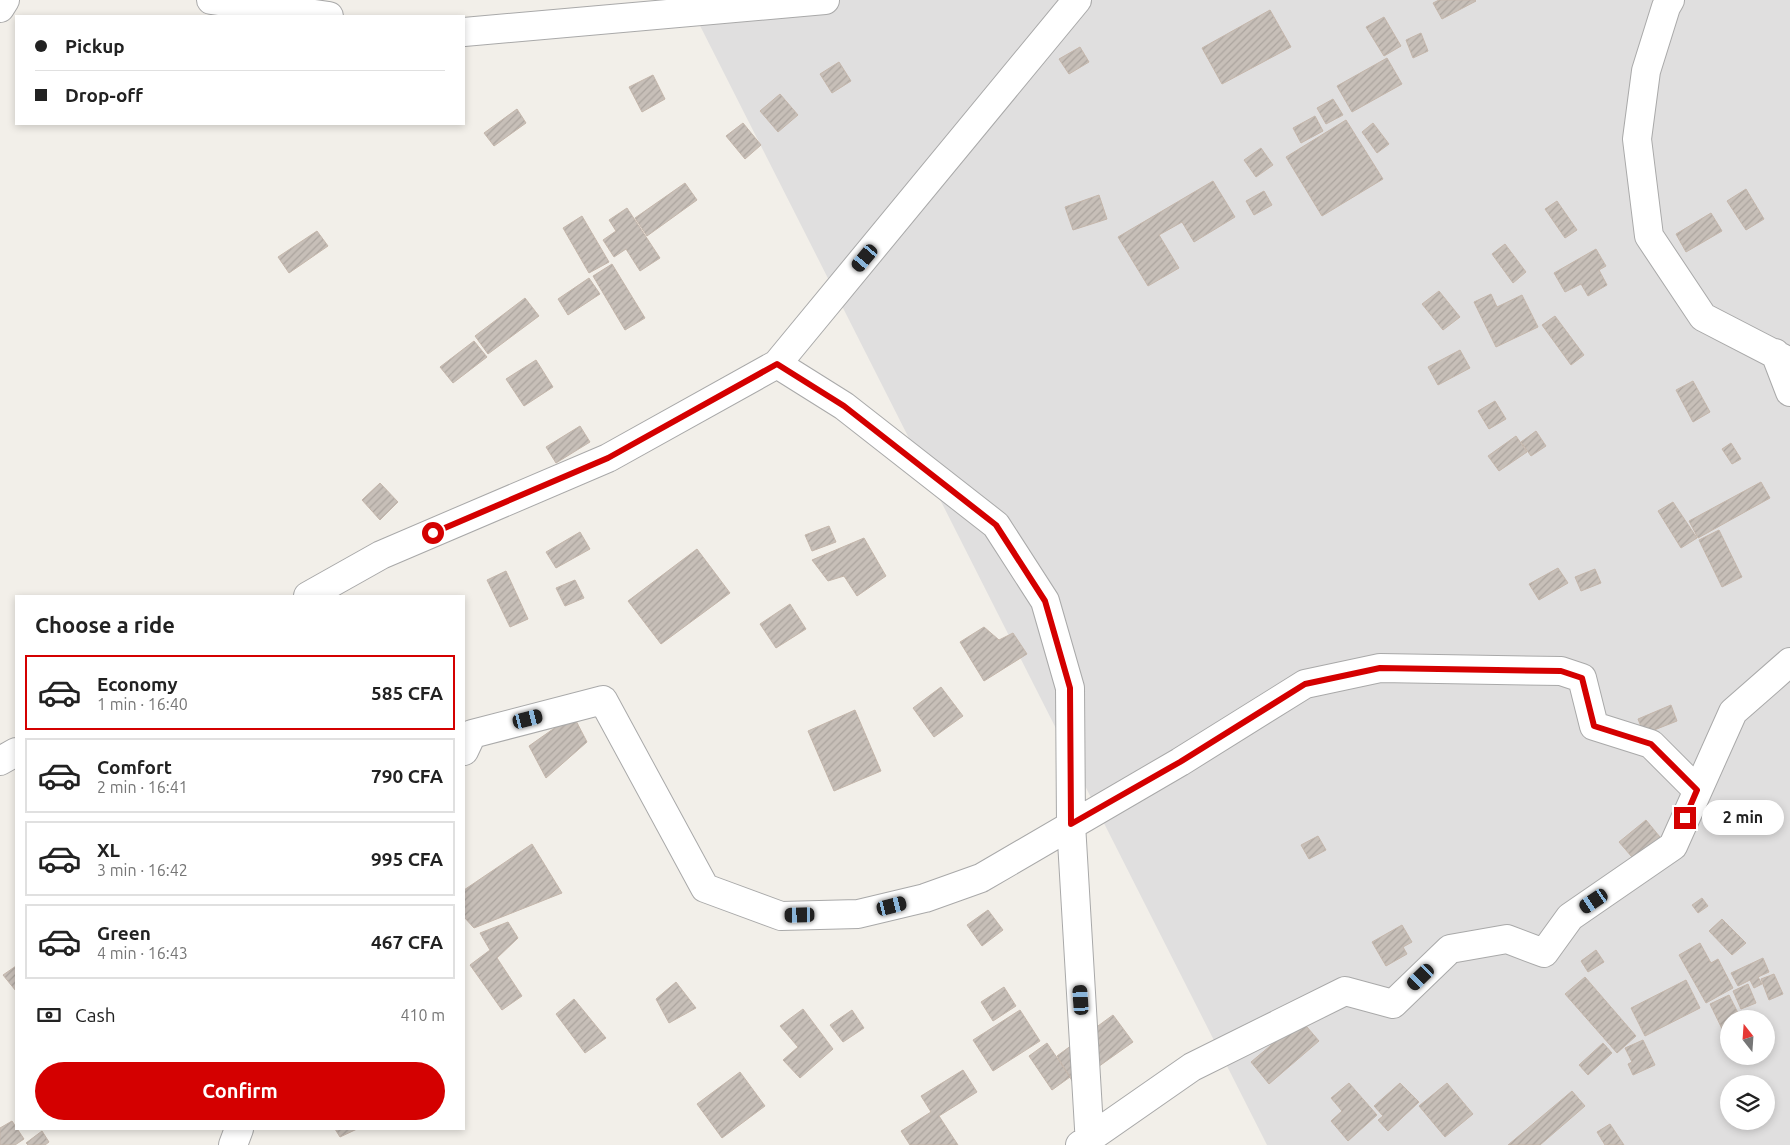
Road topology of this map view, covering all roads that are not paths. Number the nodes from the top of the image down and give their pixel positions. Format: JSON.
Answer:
{"nodes":[{"id":1,"x":5,"y":0,"type":"edge"},
{"id":2,"x":211,"y":0,"type":"edge"},
{"id":3,"x":824,"y":0,"type":"edge"},
{"id":4,"x":1077,"y":0,"type":"edge"},
{"id":5,"x":1670,"y":0,"type":"edge"},
{"id":6,"x":0,"y":8,"type":"edge"},
{"id":7,"x":322,"y":15,"type":"edge"},
{"id":8,"x":465,"y":32,"type":"edge"},
{"id":9,"x":1782,"y":358,"type":"edge"},
{"id":10,"x":777,"y":364,"type":"junction"},
{"id":11,"x":1790,"y":392,"type":"edge"},
{"id":12,"x":310,"y":595,"type":"edge"},
{"id":13,"x":1790,"y":662,"type":"edge"},
{"id":14,"x":465,"y":749,"type":"edge"},
{"id":15,"x":15,"y":753,"type":"edge"},
{"id":16,"x":0,"y":761,"type":"edge"},
{"id":17,"x":1697,"y":790,"type":"junction"},
{"id":18,"x":1071,"y":824,"type":"junction"},
{"id":19,"x":239,"y":1130,"type":"edge"},
{"id":20,"x":1086,"y":1143,"type":"edge"},
{"id":21,"x":233,"y":1145,"type":"edge"}],
"edges":[{"from":1,"to":6,"type":"street"},
{"from":2,"to":7,"type":"street"},
{"from":3,"to":8,"type":"street"},
{"from":4,"to":10,"type":"street"},
{"from":5,"to":9,"type":"street"},
{"from":9,"to":11,"type":"street"},
{"from":10,"to":12,"type":"street"},
{"from":10,"to":18,"type":"street"},
{"from":13,"to":17,"type":"street"},
{"from":14,"to":18,"type":"street"},
{"from":15,"to":16,"type":"street"},
{"from":17,"to":18,"type":"street"},
{"from":17,"to":20,"type":"street"},
{"from":18,"to":20,"type":"street"},
{"from":19,"to":21,"type":"street"}]}
